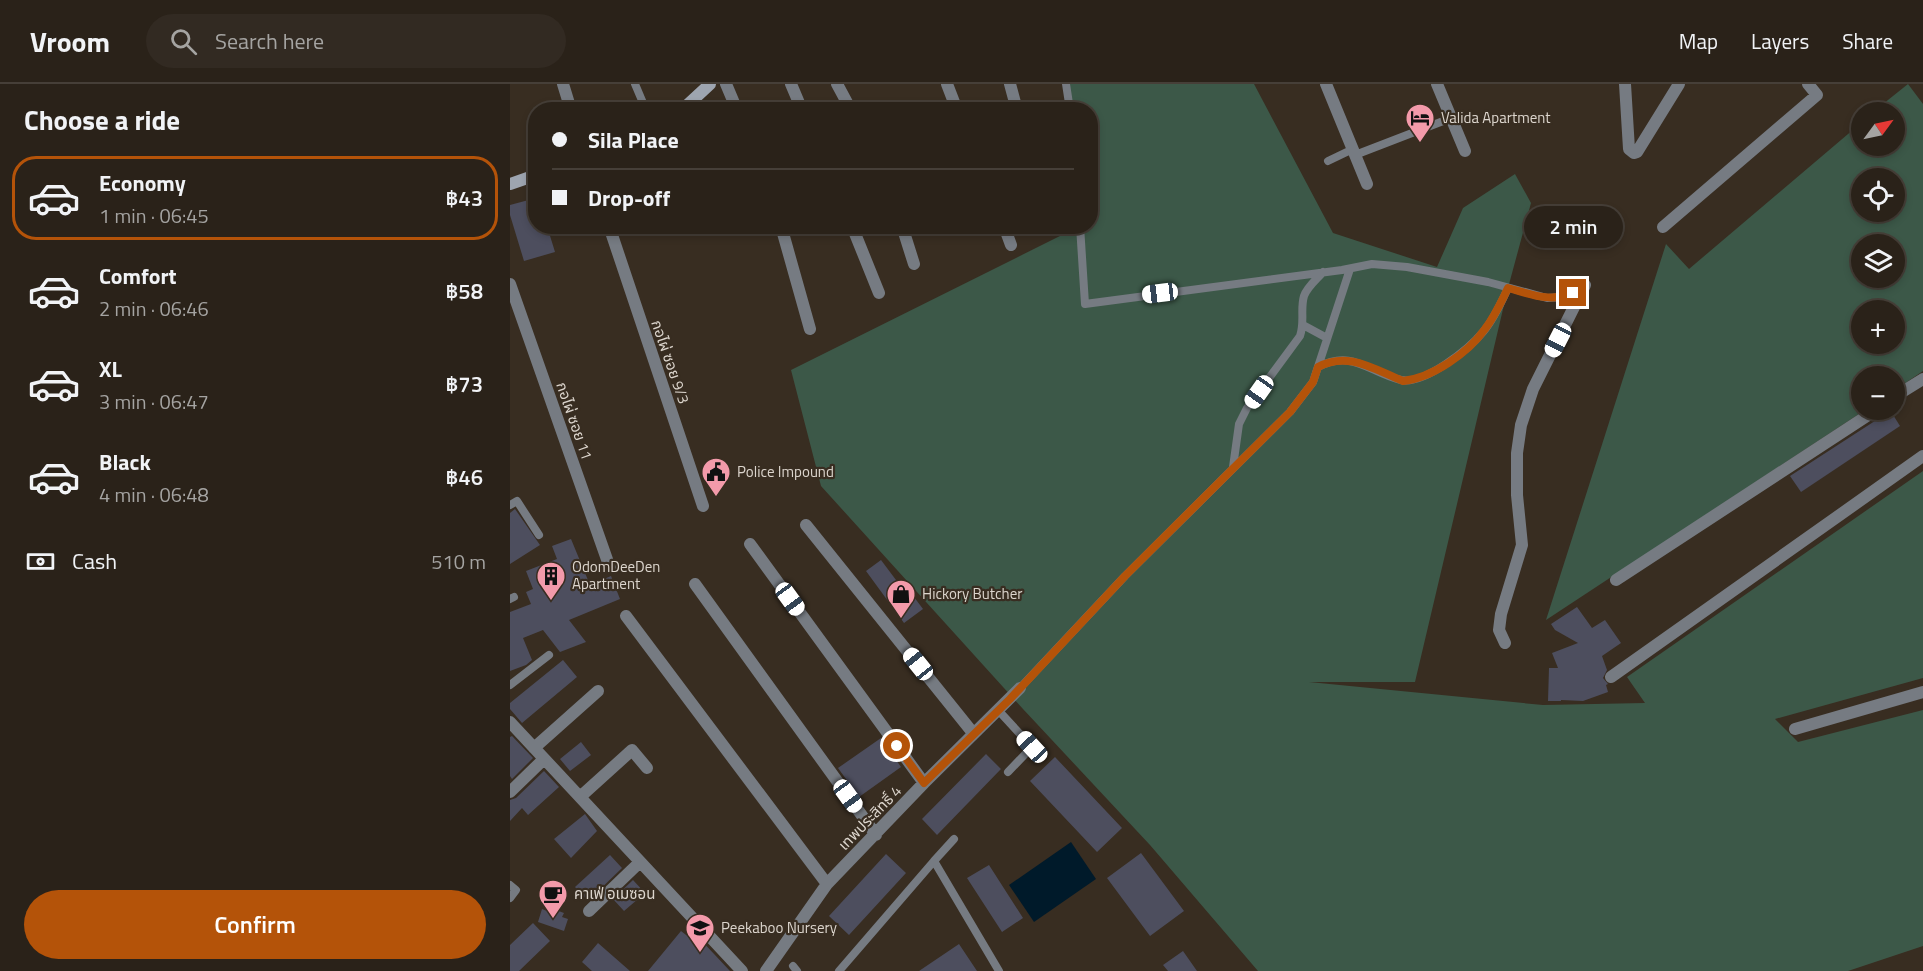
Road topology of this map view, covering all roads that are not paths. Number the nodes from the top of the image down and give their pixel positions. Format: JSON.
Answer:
{"nodes":[{"id":1,"x":563,"y":84,"type":"edge"},
{"id":2,"x":635,"y":84,"type":"edge"},
{"id":3,"x":710,"y":84,"type":"edge"},
{"id":4,"x":726,"y":84,"type":"edge"},
{"id":5,"x":791,"y":84,"type":"edge"},
{"id":6,"x":837,"y":84,"type":"edge"},
{"id":7,"x":947,"y":84,"type":"edge"},
{"id":8,"x":1010,"y":84,"type":"edge"},
{"id":9,"x":1066,"y":84,"type":"edge"},
{"id":10,"x":1326,"y":84,"type":"edge"},
{"id":11,"x":1437,"y":84,"type":"edge"},
{"id":12,"x":1625,"y":84,"type":"edge"},
{"id":13,"x":1679,"y":84,"type":"edge"},
{"id":14,"x":1808,"y":84,"type":"edge"},
{"id":15,"x":569,"y":102,"type":"edge"},
{"id":16,"x":643,"y":102,"type":"edge"},
{"id":17,"x":691,"y":102,"type":"edge"},
{"id":18,"x":734,"y":102,"type":"edge"},
{"id":19,"x":799,"y":102,"type":"edge"},
{"id":20,"x":847,"y":102,"type":"edge"},
{"id":21,"x":954,"y":102,"type":"edge"},
{"id":22,"x":1015,"y":102,"type":"edge"},
{"id":23,"x":1069,"y":102,"type":"edge"},
{"id":24,"x":1451,"y":118,"type":"junction"},
{"id":25,"x":1465,"y":151,"type":"dead end"},
{"id":26,"x":1354,"y":152,"type":"junction"},
{"id":27,"x":1329,"y":161,"type":"dead end"},
{"id":28,"x":528,"y":178,"type":"edge"},
{"id":29,"x":510,"y":184,"type":"edge"},
{"id":30,"x":1367,"y":184,"type":"dead end"},
{"id":31,"x":1663,"y":227,"type":"dead end"},
{"id":32,"x":612,"y":234,"type":"edge"},
{"id":33,"x":783,"y":234,"type":"edge"},
{"id":34,"x":855,"y":234,"type":"edge"},
{"id":35,"x":905,"y":234,"type":"edge"},
{"id":36,"x":1007,"y":234,"type":"edge"},
{"id":37,"x":1081,"y":234,"type":"edge"},
{"id":38,"x":1011,"y":245,"type":"dead end"},
{"id":39,"x":914,"y":264,"type":"dead end"},
{"id":40,"x":1350,"y":268,"type":"junction"},
{"id":41,"x":1323,"y":272,"type":"junction"},
{"id":42,"x":510,"y":284,"type":"edge"},
{"id":43,"x":1586,"y":285,"type":"joint"},
{"id":44,"x":1508,"y":288,"type":"junction"},
{"id":45,"x":879,"y":293,"type":"dead end"},
{"id":46,"x":1304,"y":325,"type":"junction"},
{"id":47,"x":810,"y":329,"type":"dead end"},
{"id":48,"x":1327,"y":338,"type":"junction"},
{"id":49,"x":1318,"y":367,"type":"junction"},
{"id":50,"x":1923,"y":379,"type":"edge"},
{"id":51,"x":1905,"y":391,"type":"edge"},
{"id":52,"x":1861,"y":420,"type":"edge"},
{"id":53,"x":1923,"y":456,"type":"edge"},
{"id":54,"x":1233,"y":467,"type":"junction"},
{"id":55,"x":510,"y":505,"type":"edge"},
{"id":56,"x":703,"y":506,"type":"dead end"},
{"id":57,"x":806,"y":525,"type":"dead end"},
{"id":58,"x":539,"y":535,"type":"dead end"},
{"id":59,"x":750,"y":544,"type":"dead end"},
{"id":60,"x":610,"y":568,"type":"dead end"},
{"id":61,"x":1616,"y":580,"type":"dead end"},
{"id":62,"x":695,"y":584,"type":"dead end"},
{"id":63,"x":626,"y":616,"type":"dead end"},
{"id":64,"x":1505,"y":644,"type":"dead end"},
{"id":65,"x":549,"y":655,"type":"dead end"},
{"id":66,"x":1611,"y":677,"type":"dead end"},
{"id":67,"x":510,"y":685,"type":"edge"},
{"id":68,"x":1020,"y":688,"type":"joint"},
{"id":69,"x":598,"y":692,"type":"dead end"},
{"id":70,"x":1923,"y":692,"type":"edge"},
{"id":71,"x":998,"y":710,"type":"junction"},
{"id":72,"x":510,"y":722,"type":"edge"},
{"id":73,"x":1795,"y":729,"type":"dead end"},
{"id":74,"x":973,"y":733,"type":"junction"},
{"id":75,"x":534,"y":748,"type":"junction"},
{"id":76,"x":544,"y":759,"type":"junction"},
{"id":77,"x":647,"y":768,"type":"dead end"},
{"id":78,"x":1008,"y":772,"type":"dead end"},
{"id":79,"x":924,"y":783,"type":"junction"},
{"id":80,"x":510,"y":792,"type":"edge"},
{"id":81,"x":579,"y":797,"type":"junction"},
{"id":82,"x":876,"y":835,"type":"junction"},
{"id":83,"x":954,"y":838,"type":"dead end"},
{"id":84,"x":934,"y":861,"type":"junction"},
{"id":85,"x":640,"y":862,"type":"junction"},
{"id":86,"x":827,"y":884,"type":"junction"},
{"id":87,"x":510,"y":885,"type":"edge"},
{"id":88,"x":510,"y":898,"type":"edge"},
{"id":89,"x":589,"y":911,"type":"dead end"},
{"id":90,"x":742,"y":971,"type":"edge"},
{"id":91,"x":766,"y":971,"type":"edge"},
{"id":92,"x":839,"y":971,"type":"edge"},
{"id":93,"x":999,"y":971,"type":"edge"}],
"edges":[{"from":1,"to":15,"type":"street"},
{"from":2,"to":16,"type":"lane"},
{"from":3,"to":17,"type":"street"},
{"from":4,"to":18,"type":"street"},
{"from":5,"to":19,"type":"street"},
{"from":6,"to":20,"type":"street"},
{"from":7,"to":21,"type":"street"},
{"from":8,"to":22,"type":"street"},
{"from":9,"to":23,"type":"lane"},
{"from":10,"to":26,"type":"street"},
{"from":11,"to":24,"type":"street"},
{"from":12,"to":13,"type":"street"},
{"from":14,"to":31,"type":"street"},
{"from":24,"to":25,"type":"street"},
{"from":24,"to":26,"type":"lane"},
{"from":26,"to":27,"type":"lane"},
{"from":26,"to":30,"type":"street"},
{"from":28,"to":29,"type":"street"},
{"from":32,"to":56,"type":"street","name":"กอไผ่ ซอย 9/3"},
{"from":33,"to":47,"type":"street"},
{"from":34,"to":45,"type":"street"},
{"from":35,"to":39,"type":"street"},
{"from":36,"to":38,"type":"street"},
{"from":37,"to":41,"type":"lane"},
{"from":40,"to":41,"type":"lane"},
{"from":40,"to":44,"type":"lane"},
{"from":40,"to":48,"type":"lane"},
{"from":41,"to":46,"type":"lane"},
{"from":42,"to":60,"type":"street","name":"กอไผ่ ซอย 11"},
{"from":43,"to":44,"type":"lane"},
{"from":43,"to":64,"type":"street"},
{"from":44,"to":49,"type":"lane"},
{"from":46,"to":48,"type":"lane"},
{"from":46,"to":54,"type":"lane"},
{"from":48,"to":49,"type":"lane"},
{"from":49,"to":54,"type":"lane"},
{"from":50,"to":51,"type":"street"},
{"from":52,"to":61,"type":"street"},
{"from":53,"to":66,"type":"street"},
{"from":54,"to":68,"type":"lane"},
{"from":55,"to":58,"type":"lane"},
{"from":57,"to":74,"type":"street"},
{"from":59,"to":79,"type":"street"},
{"from":62,"to":82,"type":"street"},
{"from":63,"to":86,"type":"street"},
{"from":65,"to":67,"type":"lane"},
{"from":68,"to":71,"type":"street","name":"เทพประสิทธิ์ 4"},
{"from":69,"to":75,"type":"street"},
{"from":70,"to":73,"type":"street"},
{"from":71,"to":74,"type":"street","name":"เทพประสิทธิ์ 4"},
{"from":71,"to":78,"type":"lane"},
{"from":72,"to":75,"type":"street"},
{"from":74,"to":79,"type":"street","name":"เทพประสิทธิ์ 4"},
{"from":75,"to":76,"type":"street"},
{"from":76,"to":80,"type":"street"},
{"from":76,"to":81,"type":"street"},
{"from":77,"to":81,"type":"street"},
{"from":79,"to":82,"type":"street","name":"เทพประสิทธิ์ 4"},
{"from":81,"to":85,"type":"street"},
{"from":82,"to":86,"type":"street","name":"เทพประสิทธิ์ 4"},
{"from":83,"to":84,"type":"lane"},
{"from":84,"to":92,"type":"lane"},
{"from":84,"to":93,"type":"lane"},
{"from":85,"to":89,"type":"street"},
{"from":85,"to":90,"type":"street"},
{"from":86,"to":91,"type":"street","name":"เทพประสิทธิ์ 4"},
{"from":87,"to":88,"type":"lane"}]}
